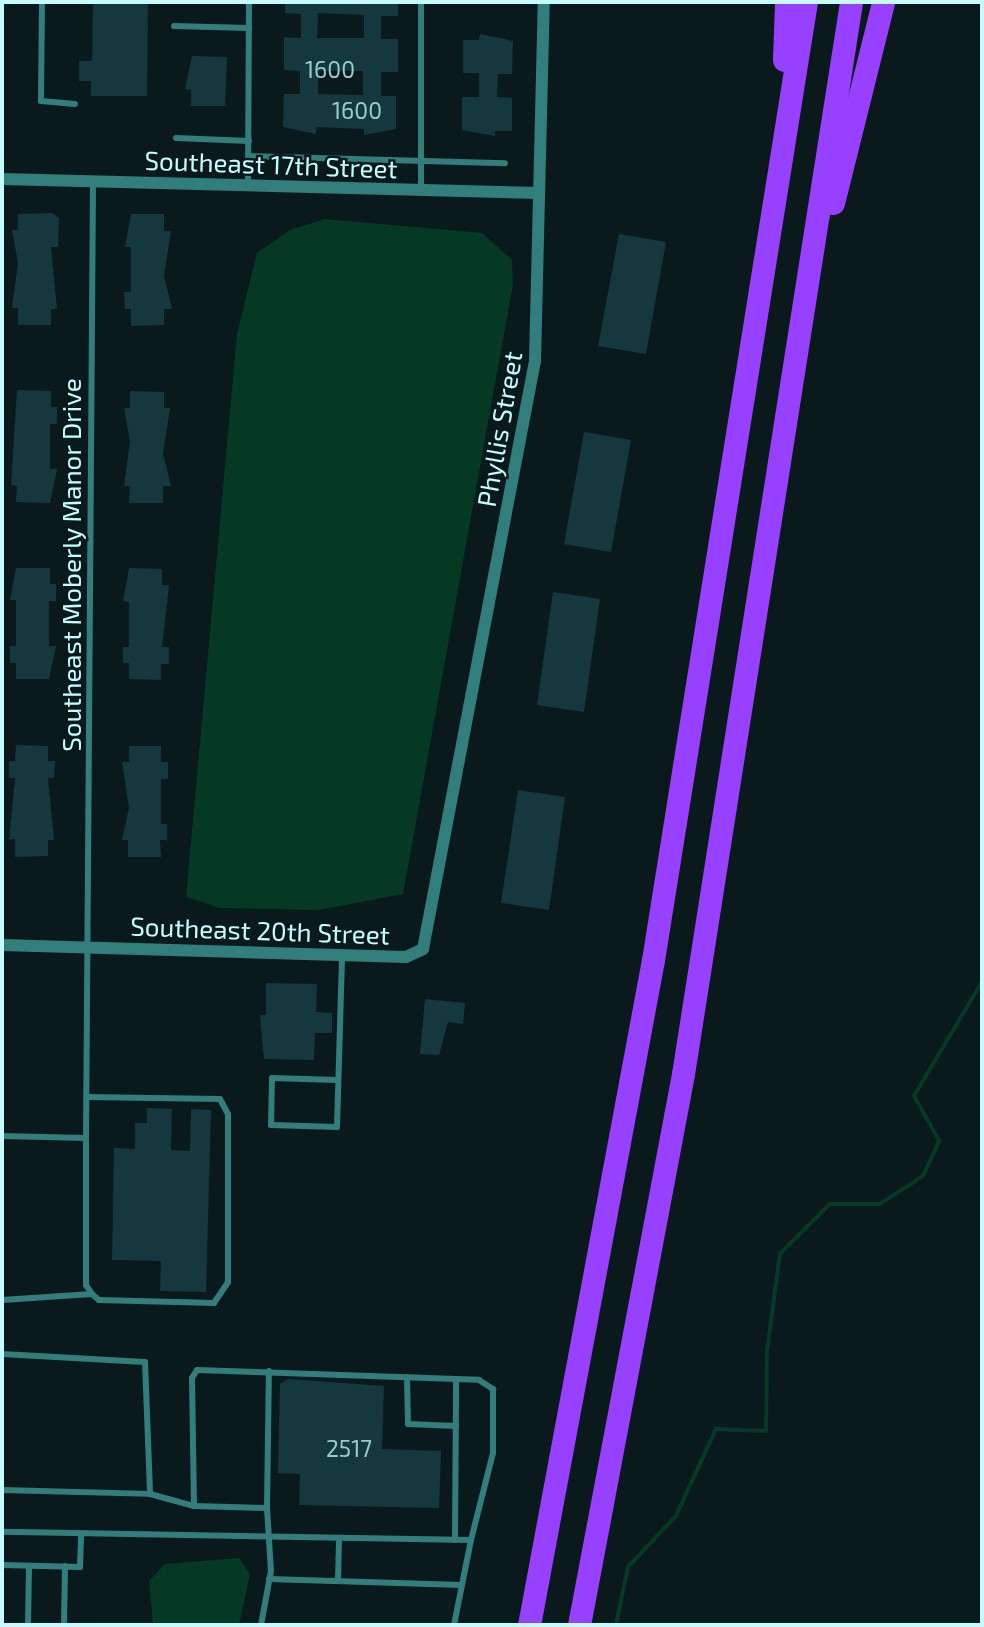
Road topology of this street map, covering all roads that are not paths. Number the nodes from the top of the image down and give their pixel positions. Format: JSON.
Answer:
{"nodes":[{"id":1,"x":42,"y":2,"type":"edge"},
{"id":2,"x":249,"y":2,"type":"edge"},
{"id":3,"x":421,"y":2,"type":"edge"},
{"id":4,"x":544,"y":2,"type":"edge"},
{"id":5,"x":786,"y":2,"type":"edge"},
{"id":6,"x":806,"y":2,"type":"edge"},
{"id":7,"x":851,"y":2,"type":"edge"},
{"id":8,"x":883,"y":2,"type":"edge"},
{"id":9,"x":174,"y":26,"type":"dead end"},
{"id":10,"x":249,"y":28,"type":"junction"},
{"id":11,"x":75,"y":104,"type":"dead end"},
{"id":12,"x":176,"y":138,"type":"dead end"},
{"id":13,"x":249,"y":141,"type":"junction"},
{"id":14,"x":782,"y":144,"type":"junction"},
{"id":15,"x":249,"y":156,"type":"junction"},
{"id":16,"x":421,"y":160,"type":"junction"},
{"id":17,"x":505,"y":163,"type":"dead end"},
{"id":18,"x":2,"y":179,"type":"edge"},
{"id":19,"x":93,"y":182,"type":"junction"},
{"id":20,"x":248,"y":186,"type":"junction"},
{"id":21,"x":421,"y":190,"type":"junction"},
{"id":22,"x":539,"y":193,"type":"junction"},
{"id":23,"x":803,"y":314,"type":"junction"},
{"id":24,"x":444,"y":859,"type":"joint"},
{"id":25,"x":2,"y":945,"type":"edge"},
{"id":26,"x":88,"y":948,"type":"junction"},
{"id":27,"x":342,"y":955,"type":"junction"},
{"id":28,"x":337,"y":1080,"type":"junction"},
{"id":29,"x":87,"y":1097,"type":"junction"},
{"id":30,"x":2,"y":1136,"type":"edge"},
{"id":31,"x":86,"y":1138,"type":"junction"},
{"id":32,"x":92,"y":1294,"type":"junction"},
{"id":33,"x":2,"y":1300,"type":"edge"},
{"id":34,"x":2,"y":1354,"type":"edge"},
{"id":35,"x":269,"y":1371,"type":"junction"},
{"id":36,"x":407,"y":1377,"type":"junction"},
{"id":37,"x":456,"y":1379,"type":"junction"},
{"id":38,"x":456,"y":1426,"type":"junction"},
{"id":39,"x":2,"y":1490,"type":"edge"},
{"id":40,"x":149,"y":1494,"type":"junction"},
{"id":41,"x":194,"y":1506,"type":"junction"},
{"id":42,"x":267,"y":1508,"type":"junction"},
{"id":43,"x":2,"y":1532,"type":"edge"},
{"id":44,"x":81,"y":1534,"type":"junction"},
{"id":45,"x":269,"y":1538,"type":"junction"},
{"id":46,"x":339,"y":1540,"type":"junction"},
{"id":47,"x":455,"y":1540,"type":"junction"},
{"id":48,"x":471,"y":1540,"type":"junction"},
{"id":49,"x":2,"y":1565,"type":"edge"},
{"id":50,"x":29,"y":1566,"type":"junction"},
{"id":51,"x":65,"y":1566,"type":"junction"},
{"id":52,"x":269,"y":1579,"type":"junction"},
{"id":53,"x":338,"y":1581,"type":"junction"},
{"id":54,"x":462,"y":1585,"type":"junction"},
{"id":55,"x":28,"y":1625,"type":"edge"},
{"id":56,"x":64,"y":1625,"type":"edge"},
{"id":57,"x":261,"y":1625,"type":"edge"},
{"id":58,"x":454,"y":1625,"type":"edge"},
{"id":59,"x":529,"y":1625,"type":"edge"},
{"id":60,"x":579,"y":1625,"type":"edge"}],
"edges":[{"from":1,"to":11,"type":"lane"},
{"from":2,"to":10,"type":"lane"},
{"from":3,"to":16,"type":"lane"},
{"from":4,"to":22,"type":"street","name":"Phyllis Street"},
{"from":5,"to":14,"type":"highway"},
{"from":6,"to":14,"type":"highway"},
{"from":7,"to":23,"type":"highway"},
{"from":8,"to":23,"type":"highway"},
{"from":9,"to":10,"type":"lane"},
{"from":10,"to":13,"type":"lane"},
{"from":12,"to":13,"type":"lane"},
{"from":13,"to":15,"type":"lane"},
{"from":14,"to":59,"type":"highway"},
{"from":15,"to":16,"type":"lane"},
{"from":15,"to":20,"type":"lane"},
{"from":16,"to":17,"type":"lane"},
{"from":16,"to":21,"type":"lane"},
{"from":18,"to":19,"type":"street","name":"Southeast 17th Street"},
{"from":19,"to":20,"type":"street","name":"Southeast 17th Street"},
{"from":19,"to":26,"type":"lane","name":"Southeast Moberly Manor Drive"},
{"from":20,"to":21,"type":"street","name":"Southeast 17th Street"},
{"from":21,"to":22,"type":"street","name":"Southeast 17th Street"},
{"from":22,"to":24,"type":"street","name":"Phyllis Street"},
{"from":23,"to":60,"type":"highway"},
{"from":24,"to":27,"type":"street","name":"Southeast 20th Street"},
{"from":25,"to":26,"type":"street","name":"Southeast 20th Street"},
{"from":26,"to":27,"type":"street","name":"Southeast 20th Street"},
{"from":26,"to":29,"type":"lane","name":"Southeast Moberly Manor Drive"},
{"from":27,"to":28,"type":"lane"},
{"from":28,"to":28,"type":"lane"},
{"from":29,"to":31,"type":"lane","name":"Southeast Moberly Manor Drive"},
{"from":29,"to":32,"type":"lane"},
{"from":30,"to":31,"type":"lane"},
{"from":31,"to":32,"type":"lane","name":"Southeast Moberly Manor Drive"},
{"from":32,"to":33,"type":"lane"},
{"from":34,"to":40,"type":"lane"},
{"from":35,"to":36,"type":"lane"},
{"from":35,"to":41,"type":"lane"},
{"from":35,"to":42,"type":"lane"},
{"from":36,"to":37,"type":"lane"},
{"from":36,"to":38,"type":"lane"},
{"from":37,"to":38,"type":"lane"},
{"from":37,"to":48,"type":"lane"},
{"from":38,"to":47,"type":"lane"},
{"from":39,"to":40,"type":"lane"},
{"from":40,"to":41,"type":"lane"},
{"from":41,"to":42,"type":"lane"},
{"from":42,"to":45,"type":"lane"},
{"from":43,"to":44,"type":"lane"},
{"from":44,"to":45,"type":"lane"},
{"from":44,"to":51,"type":"lane"},
{"from":45,"to":46,"type":"lane"},
{"from":45,"to":52,"type":"lane"},
{"from":46,"to":47,"type":"lane"},
{"from":46,"to":53,"type":"lane"},
{"from":47,"to":48,"type":"lane"},
{"from":48,"to":54,"type":"lane"},
{"from":49,"to":50,"type":"lane"},
{"from":50,"to":51,"type":"lane"},
{"from":50,"to":55,"type":"lane"},
{"from":51,"to":56,"type":"lane"},
{"from":52,"to":53,"type":"lane"},
{"from":52,"to":57,"type":"lane"},
{"from":53,"to":54,"type":"lane"},
{"from":54,"to":58,"type":"lane"}]}
